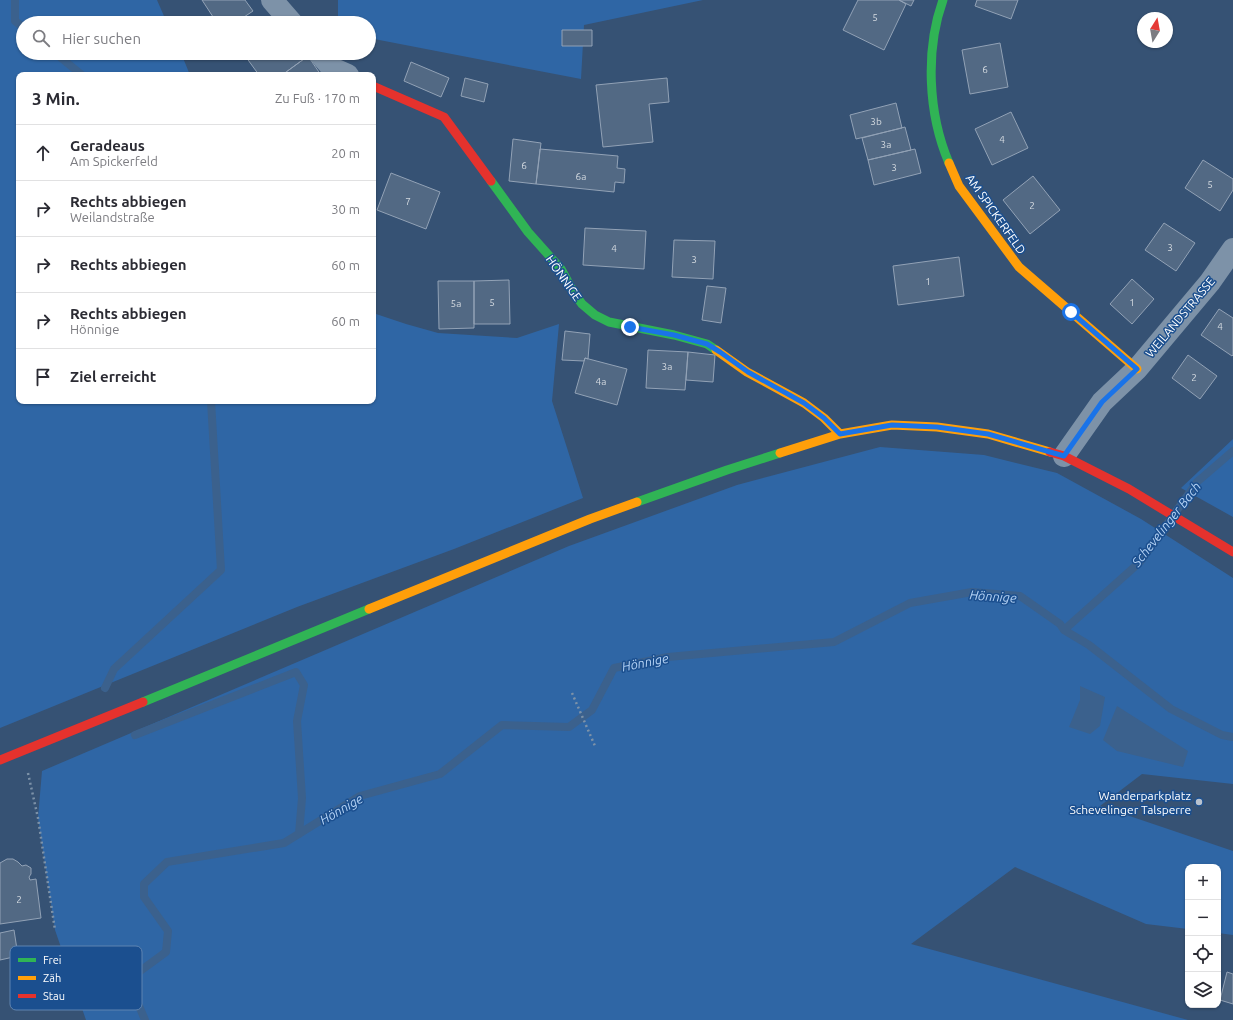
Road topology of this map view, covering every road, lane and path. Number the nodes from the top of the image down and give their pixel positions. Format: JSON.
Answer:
{"nodes":[{"id":1,"x":272,"y":0,"type":"edge"},
{"id":2,"x":943,"y":0,"type":"edge"},
{"id":3,"x":286,"y":16,"type":"edge"},
{"id":4,"x":325,"y":60,"type":"edge"},
{"id":5,"x":341,"y":72,"type":"edge"},
{"id":6,"x":376,"y":87,"type":"edge"},
{"id":7,"x":1233,"y":249,"type":"edge"},
{"id":8,"x":1137,"y":369,"type":"junction"},
{"id":9,"x":840,"y":434,"type":"junction"},
{"id":10,"x":1064,"y":456,"type":"junction"},
{"id":11,"x":1233,"y":552,"type":"edge"},
{"id":12,"x":572,"y":693,"type":"dead end"},
{"id":13,"x":595,"y":746,"type":"dead end"},
{"id":14,"x":22,"y":750,"type":"junction"},
{"id":15,"x":0,"y":760,"type":"edge"},
{"id":16,"x":55,"y":930,"type":"dead end"}],
"edges":[{"from":1,"to":3,"type":"street"},
{"from":2,"to":8,"type":"main road","name":"AM SPICKERFELD"},
{"from":4,"to":5,"type":"street"},
{"from":6,"to":9,"type":"main road","name":"HÖNNIGE"},
{"from":7,"to":8,"type":"street","name":"WEILANDSTRASSE"},
{"from":8,"to":10,"type":"street","name":"WEILANDSTRASSE"},
{"from":9,"to":10,"type":"main road"},
{"from":9,"to":14,"type":"main road"},
{"from":10,"to":11,"type":"main road"},
{"from":12,"to":13,"type":"path"},
{"from":14,"to":15,"type":"main road"},
{"from":14,"to":16,"type":"path"}]}
